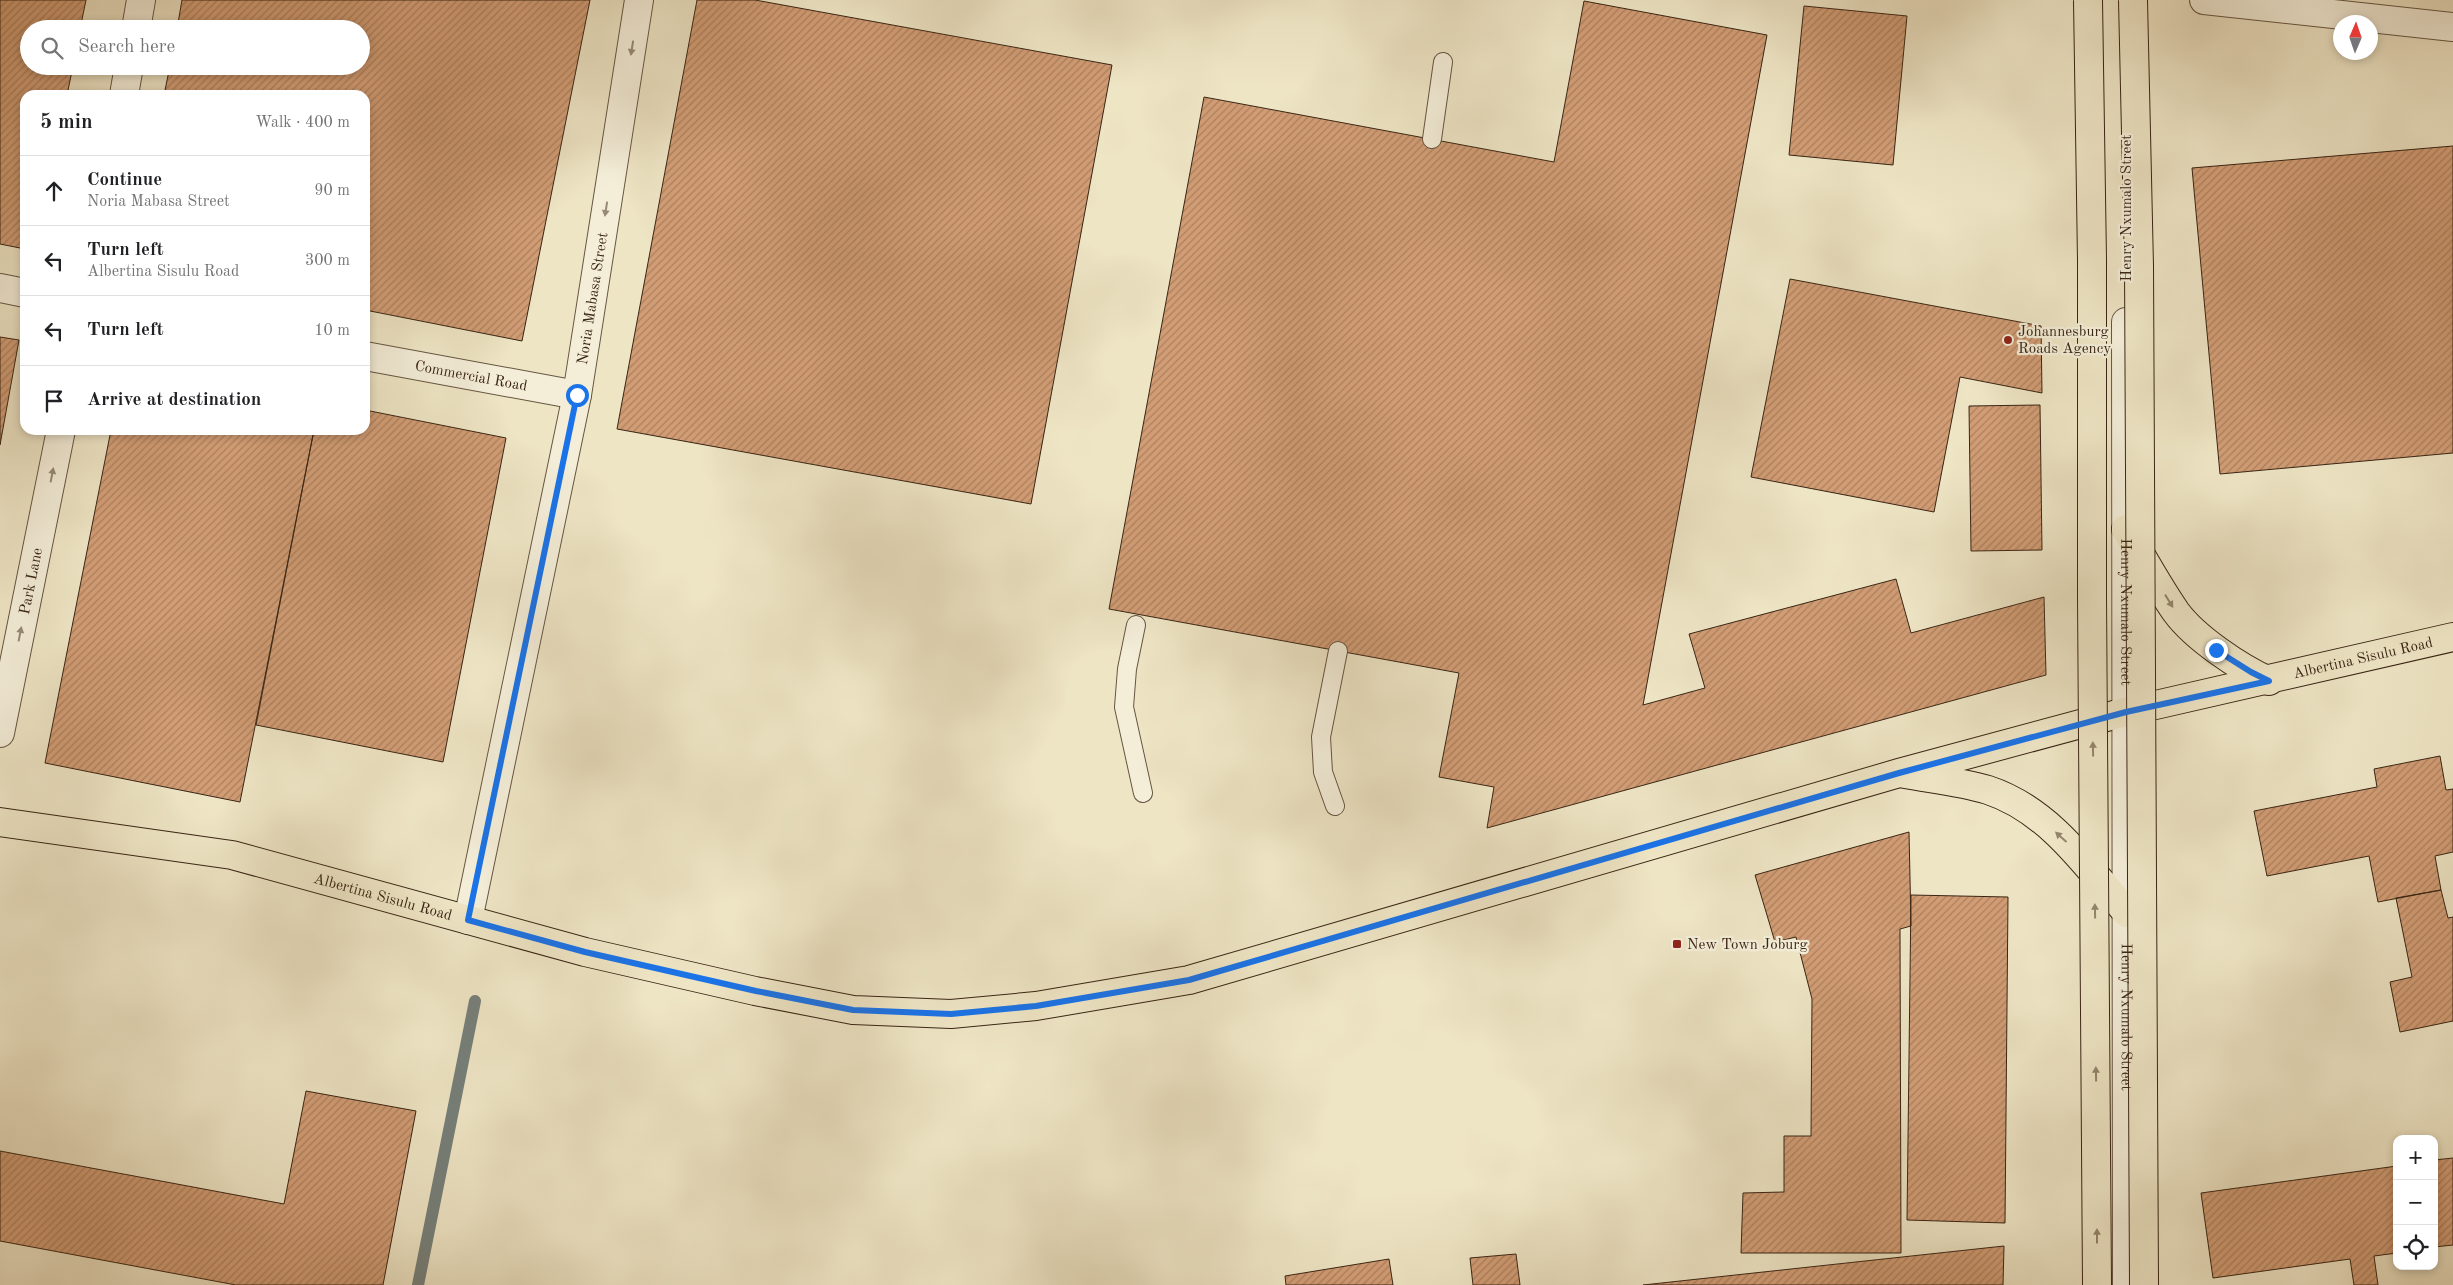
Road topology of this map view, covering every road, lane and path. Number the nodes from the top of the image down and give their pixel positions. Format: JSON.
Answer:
{"nodes":[{"id":1,"x":141,"y":0,"type":"edge"},
{"id":2,"x":639,"y":0,"type":"edge"},
{"id":3,"x":2088,"y":0,"type":"edge"},
{"id":4,"x":2126,"y":0,"type":"edge"},
{"id":5,"x":2132,"y":0,"type":"edge"},
{"id":6,"x":2204,"y":0,"type":"edge"},
{"id":7,"x":138,"y":20,"type":"edge"},
{"id":8,"x":2453,"y":27,"type":"edge"},
{"id":9,"x":1443,"y":62,"type":"dead end"},
{"id":10,"x":127,"y":75,"type":"edge"},
{"id":11,"x":125,"y":90,"type":"edge"},
{"id":12,"x":1432,"y":139,"type":"dead end"},
{"id":13,"x":0,"y":288,"type":"edge"},
{"id":14,"x":20,"y":292,"type":"edge"},
{"id":15,"x":370,"y":357,"type":"edge"},
{"id":16,"x":577,"y":395,"type":"junction"},
{"id":17,"x":60,"y":435,"type":"edge"},
{"id":18,"x":2126,"y":529,"type":"junction"},
{"id":19,"x":1136,"y":625,"type":"dead end"},
{"id":20,"x":2453,"y":637,"type":"edge"},
{"id":21,"x":1338,"y":651,"type":"dead end"},
{"id":22,"x":2269,"y":681,"type":"junction"},
{"id":23,"x":2126,"y":712,"type":"junction"},
{"id":24,"x":0,"y":733,"type":"edge"},
{"id":25,"x":1899,"y":773,"type":"junction"},
{"id":26,"x":1143,"y":793,"type":"dead end"},
{"id":27,"x":1334,"y":806,"type":"dead end"},
{"id":28,"x":0,"y":822,"type":"edge"},
{"id":29,"x":2127,"y":913,"type":"junction"},
{"id":30,"x":468,"y":920,"type":"junction"},
{"id":31,"x":2097,"y":1285,"type":"edge"},
{"id":32,"x":2127,"y":1285,"type":"edge"},
{"id":33,"x":2144,"y":1285,"type":"edge"}],
"edges":[{"from":1,"to":7,"type":"street"},
{"from":2,"to":16,"type":"street","name":"Noria Mabasa Street","one_way":true},
{"from":31,"to":3,"type":"main road","one_way":true,"bridge":true},
{"from":4,"to":18,"type":"street","name":"Henry Nxumalo Street"},
{"from":5,"to":33,"type":"main road","bridge":true},
{"from":6,"to":8,"type":"street"},
{"from":9,"to":12,"type":"lane"},
{"from":10,"to":11,"type":"street"},
{"from":13,"to":14,"type":"street"},
{"from":15,"to":16,"type":"street","name":"Commercial Road"},
{"from":16,"to":30,"type":"street","name":"Noria Mabasa Street"},
{"from":24,"to":17,"type":"street","name":"Park Lane","one_way":true},
{"from":18,"to":22,"type":"main road","one_way":true},
{"from":18,"to":23,"type":"street","name":"Henry Nxumalo Street"},
{"from":19,"to":26,"type":"lane"},
{"from":20,"to":22,"type":"main road","name":"Albertina Sisulu Road"},
{"from":21,"to":27,"type":"lane"},
{"from":22,"to":23,"type":"main road","name":"Albertina Sisulu Road"},
{"from":23,"to":25,"type":"main road","name":"Albertina Sisulu Road"},
{"from":23,"to":29,"type":"street","name":"Henry Nxumalo Street"},
{"from":29,"to":25,"type":"main road","one_way":true},
{"from":25,"to":30,"type":"main road","name":"Albertina Sisulu Road"},
{"from":28,"to":30,"type":"main road","name":"Albertina Sisulu Road"},
{"from":29,"to":32,"type":"street","name":"Henry Nxumalo Street"}]}
